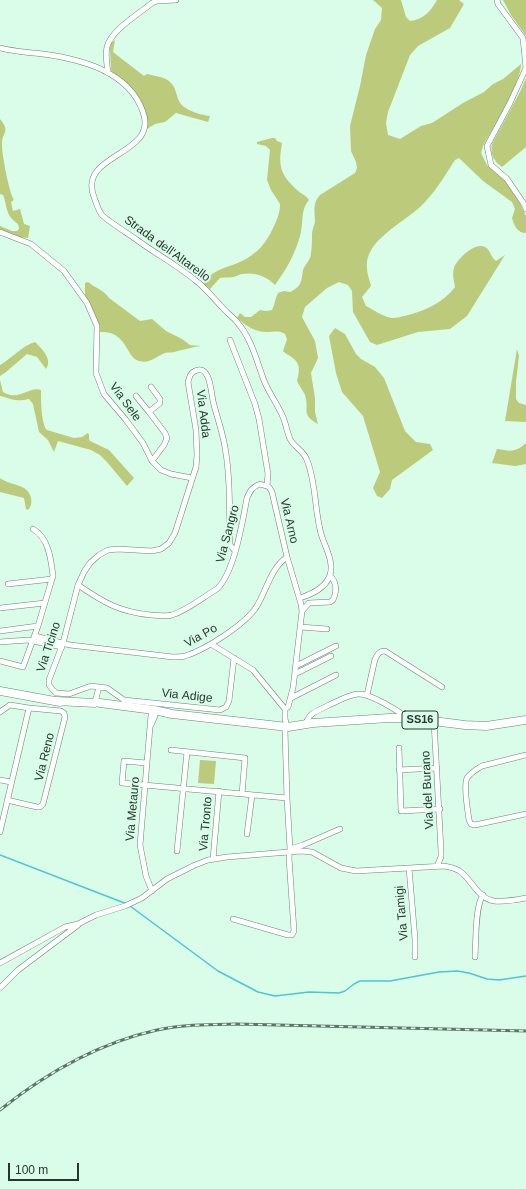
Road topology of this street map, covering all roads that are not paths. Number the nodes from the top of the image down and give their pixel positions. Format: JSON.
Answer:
{"nodes":[{"id":1,"x":176,"y":0,"type":"edge"},
{"id":2,"x":497,"y":0,"type":"edge"},
{"id":3,"x":0,"y":48,"type":"edge"},
{"id":4,"x":108,"y":72,"type":"junction"},
{"id":5,"x":526,"y":209,"type":"edge"},
{"id":6,"x":0,"y":232,"type":"edge"},
{"id":7,"x":230,"y":340,"type":"dead end"},
{"id":8,"x":151,"y":387,"type":"dead end"},
{"id":9,"x":136,"y":396,"type":"dead end"},
{"id":10,"x":149,"y":412,"type":"junction"},
{"id":11,"x":152,"y":461,"type":"junction"},
{"id":12,"x":192,"y":478,"type":"junction"},
{"id":13,"x":267,"y":486,"type":"junction"},
{"id":14,"x":33,"y":529,"type":"dead end"},
{"id":15,"x":235,"y":551,"type":"junction"},
{"id":16,"x":287,"y":557,"type":"junction"},
{"id":17,"x":330,"y":576,"type":"junction"},
{"id":18,"x":52,"y":580,"type":"junction"},
{"id":19,"x":8,"y":584,"type":"dead end"},
{"id":20,"x":78,"y":585,"type":"junction"},
{"id":21,"x":300,"y":598,"type":"junction"},
{"id":22,"x":45,"y":603,"type":"junction"},
{"id":23,"x":0,"y":608,"type":"edge"},
{"id":24,"x":302,"y":611,"type":"junction"},
{"id":25,"x":38,"y":626,"type":"junction"},
{"id":26,"x":300,"y":627,"type":"junction"},
{"id":27,"x":327,"y":629,"type":"dead end"},
{"id":28,"x":0,"y":631,"type":"edge"},
{"id":29,"x":34,"y":638,"type":"junction"},
{"id":30,"x":0,"y":642,"type":"edge"},
{"id":31,"x":210,"y":644,"type":"junction"},
{"id":32,"x":62,"y":645,"type":"junction"},
{"id":33,"x":336,"y":646,"type":"dead end"},
{"id":34,"x":331,"y":656,"type":"dead end"},
{"id":35,"x":234,"y":658,"type":"junction"},
{"id":36,"x":0,"y":662,"type":"edge"},
{"id":37,"x":296,"y":666,"type":"junction"},
{"id":38,"x":295,"y":674,"type":"junction"},
{"id":39,"x":336,"y":675,"type":"dead end"},
{"id":40,"x":99,"y":687,"type":"junction"},
{"id":41,"x":442,"y":687,"type":"dead end"},
{"id":42,"x":0,"y":690,"type":"edge"},
{"id":43,"x":367,"y":696,"type":"junction"},
{"id":44,"x":290,"y":698,"type":"junction"},
{"id":45,"x":97,"y":703,"type":"junction"},
{"id":46,"x":29,"y":708,"type":"junction"},
{"id":47,"x":286,"y":710,"type":"junction"},
{"id":48,"x":0,"y":712,"type":"edge"},
{"id":49,"x":154,"y":713,"type":"junction"},
{"id":50,"x":409,"y":718,"type":"junction"},
{"id":51,"x":526,"y":720,"type":"edge"},
{"id":52,"x":434,"y":721,"type":"junction"},
{"id":53,"x":310,"y":722,"type":"junction"},
{"id":54,"x":287,"y":723,"type":"junction"},
{"id":55,"x":399,"y":748,"type":"dead end"},
{"id":56,"x":171,"y":750,"type":"dead end"},
{"id":57,"x":187,"y":752,"type":"junction"},
{"id":58,"x":526,"y":756,"type":"edge"},
{"id":59,"x":146,"y":763,"type":"junction"},
{"id":60,"x":437,"y":768,"type":"junction"},
{"id":61,"x":399,"y":770,"type":"junction"},
{"id":62,"x":0,"y":780,"type":"edge"},
{"id":63,"x":11,"y":782,"type":"junction"},
{"id":64,"x":146,"y":784,"type":"junction"},
{"id":65,"x":183,"y":788,"type":"junction"},
{"id":66,"x":219,"y":791,"type":"junction"},
{"id":67,"x":242,"y":794,"type":"junction"},
{"id":68,"x":252,"y":795,"type":"junction"},
{"id":69,"x":287,"y":798,"type":"junction"},
{"id":70,"x":7,"y":800,"type":"junction"},
{"id":71,"x":440,"y":809,"type":"junction"},
{"id":72,"x":2,"y":810,"type":"edge"},
{"id":73,"x":526,"y":814,"type":"edge"},
{"id":74,"x":340,"y":829,"type":"dead end"},
{"id":75,"x":0,"y":832,"type":"edge"},
{"id":76,"x":247,"y":834,"type":"dead end"},
{"id":77,"x":290,"y":850,"type":"junction"},
{"id":78,"x":177,"y":851,"type":"dead end"},
{"id":79,"x":441,"y":857,"type":"junction"},
{"id":80,"x":213,"y":859,"type":"junction"},
{"id":81,"x":437,"y":866,"type":"junction"},
{"id":82,"x":444,"y":866,"type":"junction"},
{"id":83,"x":409,"y":868,"type":"junction"},
{"id":84,"x":152,"y":891,"type":"junction"},
{"id":85,"x":482,"y":896,"type":"junction"},
{"id":86,"x":526,"y":898,"type":"edge"},
{"id":87,"x":233,"y":919,"type":"dead end"},
{"id":88,"x":78,"y":924,"type":"junction"},
{"id":89,"x":415,"y":957,"type":"dead end"},
{"id":90,"x":475,"y":957,"type":"dead end"},
{"id":91,"x":0,"y":963,"type":"edge"},
{"id":92,"x":0,"y":988,"type":"edge"}],
"edges":[{"from":1,"to":4,"type":"street"},
{"from":2,"to":5,"type":"street"},
{"from":3,"to":4,"type":"street","name":"Strada dell'Altarello"},
{"from":4,"to":17,"type":"street","name":"Strada dell'Altarello"},
{"from":6,"to":11,"type":"street","name":"Via Sele"},
{"from":7,"to":13,"type":"street","name":"Via Arno"},
{"from":8,"to":10,"type":"street"},
{"from":9,"to":10,"type":"street"},
{"from":10,"to":11,"type":"street"},
{"from":11,"to":12,"type":"street","name":"Via Sele"},
{"from":12,"to":15,"type":"street","name":"Via Adda"},
{"from":12,"to":20,"type":"street","name":"Via Adda"},
{"from":13,"to":15,"type":"street","name":"Via Sangro"},
{"from":13,"to":16,"type":"street","name":"Via Arno"},
{"from":14,"to":18,"type":"street"},
{"from":15,"to":20,"type":"street","name":"Via Sangro"},
{"from":16,"to":21,"type":"street","name":"Via Arno"},
{"from":16,"to":31,"type":"street","name":"Via Po"},
{"from":17,"to":21,"type":"street"},
{"from":17,"to":24,"type":"street","name":"Strada dell'Altarello"},
{"from":18,"to":19,"type":"street"},
{"from":18,"to":22,"type":"street"},
{"from":20,"to":32,"type":"street","name":"Via Ticino"},
{"from":21,"to":24,"type":"street","name":"Via Arno"},
{"from":22,"to":23,"type":"street"},
{"from":22,"to":25,"type":"street"},
{"from":24,"to":26,"type":"street","name":"Via Arno"},
{"from":25,"to":28,"type":"street"},
{"from":25,"to":29,"type":"street"},
{"from":26,"to":27,"type":"street"},
{"from":26,"to":37,"type":"street","name":"Via Arno"},
{"from":29,"to":30,"type":"street","name":"Via Po"},
{"from":29,"to":32,"type":"street","name":"Via Po"},
{"from":29,"to":36,"type":"street"},
{"from":31,"to":32,"type":"street","name":"Via Po"},
{"from":31,"to":35,"type":"street"},
{"from":32,"to":40,"type":"street","name":"Via Ticino"},
{"from":33,"to":37,"type":"street"},
{"from":34,"to":38,"type":"street"},
{"from":35,"to":40,"type":"street","name":"Via Adige"},
{"from":35,"to":47,"type":"street"},
{"from":37,"to":38,"type":"street","name":"Via Arno"},
{"from":38,"to":44,"type":"street","name":"Via Arno"},
{"from":39,"to":44,"type":"street"},
{"from":40,"to":45,"type":"street"},
{"from":41,"to":43,"type":"street"},
{"from":42,"to":45,"type":"main road","number":"SS16"},
{"from":43,"to":50,"type":"street"},
{"from":43,"to":53,"type":"street"},
{"from":44,"to":47,"type":"street","name":"Via Arno"},
{"from":45,"to":49,"type":"main road","number":"SS16"},
{"from":46,"to":48,"type":"street"},
{"from":46,"to":63,"type":"street"},
{"from":46,"to":70,"type":"street","name":"Via Reno"},
{"from":47,"to":54,"type":"street"},
{"from":49,"to":54,"type":"main road","number":"SS16"},
{"from":49,"to":59,"type":"street","name":"Via Metauro"},
{"from":50,"to":52,"type":"main road","number":"SS16"},
{"from":50,"to":53,"type":"main road","number":"SS16"},
{"from":51,"to":52,"type":"main road","number":"SS16"},
{"from":52,"to":60,"type":"street","name":"Via del Burano"},
{"from":53,"to":54,"type":"main road","number":"SS16"},
{"from":54,"to":69,"type":"street"},
{"from":55,"to":61,"type":"street"},
{"from":56,"to":57,"type":"street"},
{"from":57,"to":65,"type":"street"},
{"from":57,"to":67,"type":"street"},
{"from":58,"to":73,"type":"street"},
{"from":59,"to":64,"type":"street","name":"Via Metauro"},
{"from":59,"to":64,"type":"street"},
{"from":60,"to":61,"type":"street"},
{"from":60,"to":71,"type":"street","name":"Via del Burano"},
{"from":61,"to":71,"type":"street"},
{"from":62,"to":63,"type":"street"},
{"from":63,"to":70,"type":"street"},
{"from":64,"to":65,"type":"street"},
{"from":64,"to":84,"type":"street","name":"Via Metauro"},
{"from":65,"to":66,"type":"street"},
{"from":65,"to":78,"type":"street"},
{"from":66,"to":67,"type":"street"},
{"from":66,"to":80,"type":"street","name":"Via Tronto"},
{"from":67,"to":68,"type":"street"},
{"from":68,"to":69,"type":"street"},
{"from":68,"to":76,"type":"street"},
{"from":69,"to":77,"type":"street"},
{"from":70,"to":72,"type":"street"},
{"from":71,"to":79,"type":"street","name":"Via del Burano"},
{"from":72,"to":75,"type":"street"},
{"from":74,"to":77,"type":"street"},
{"from":77,"to":80,"type":"street"},
{"from":77,"to":83,"type":"street"},
{"from":77,"to":87,"type":"street"},
{"from":79,"to":81,"type":"street"},
{"from":79,"to":82,"type":"street"},
{"from":80,"to":84,"type":"street"},
{"from":81,"to":82,"type":"street"},
{"from":81,"to":83,"type":"street"},
{"from":82,"to":85,"type":"street"},
{"from":83,"to":89,"type":"street","name":"Via Tamigi"},
{"from":84,"to":88,"type":"street"},
{"from":85,"to":86,"type":"street"},
{"from":85,"to":90,"type":"street"},
{"from":88,"to":91,"type":"street"},
{"from":88,"to":92,"type":"street"}]}
